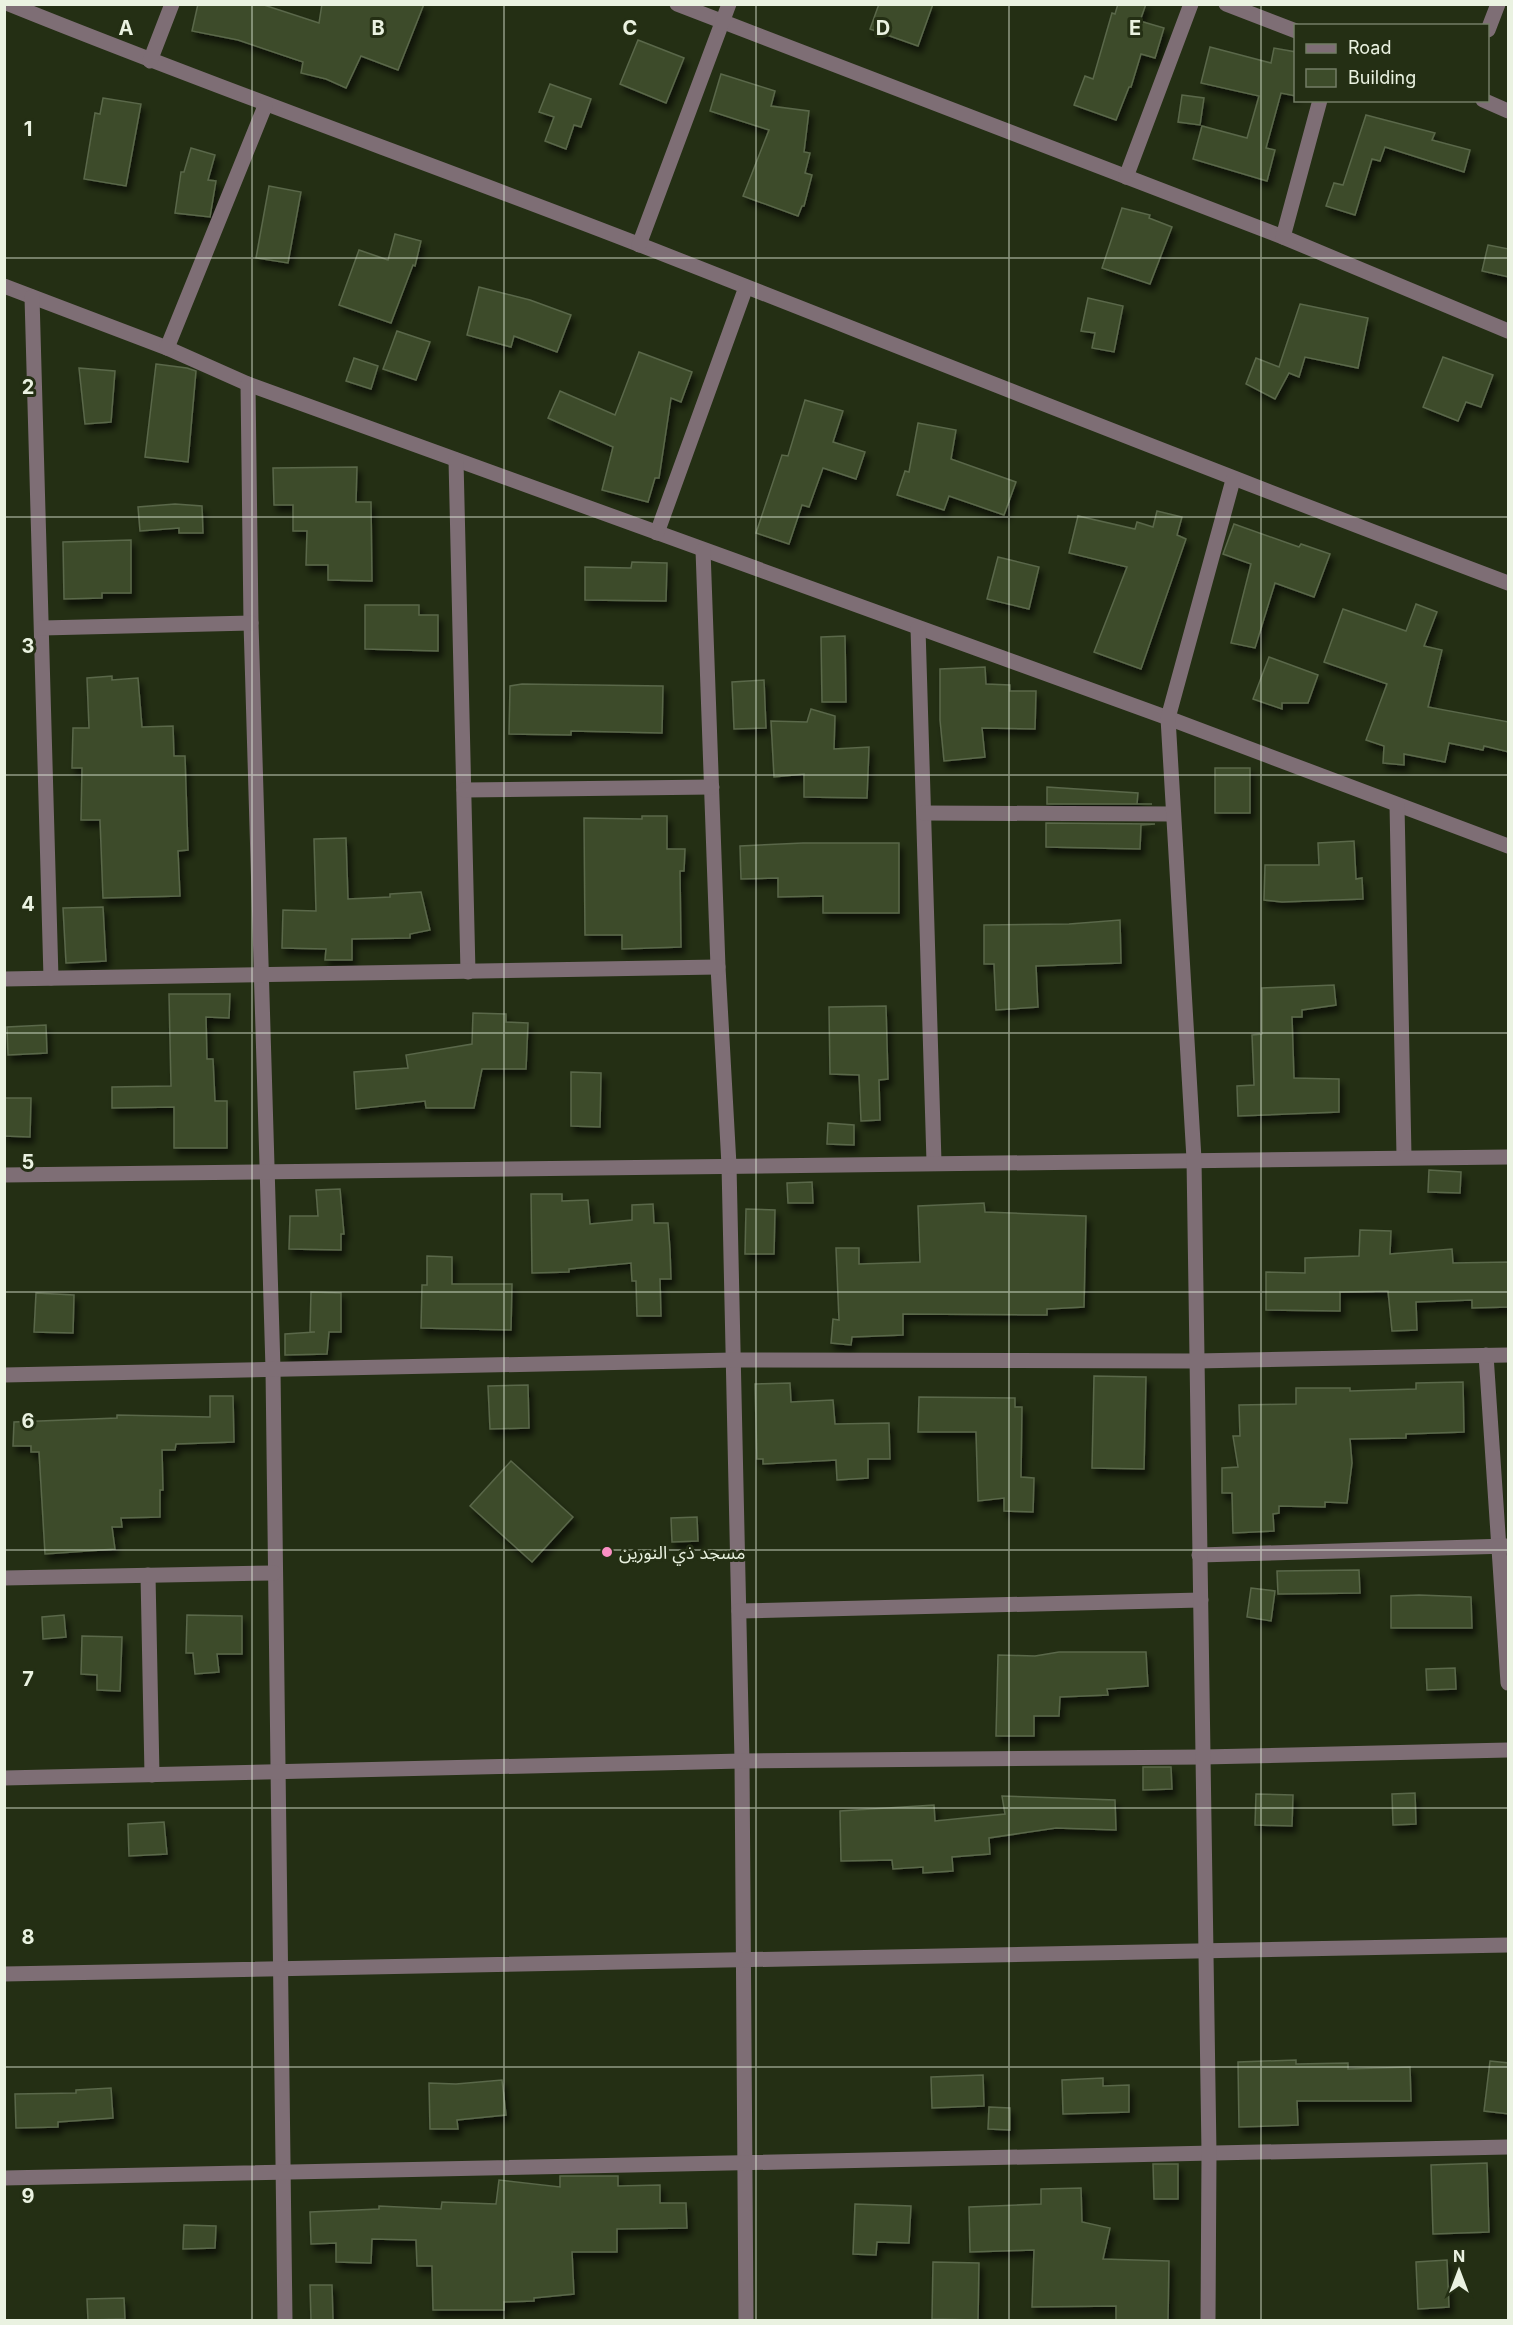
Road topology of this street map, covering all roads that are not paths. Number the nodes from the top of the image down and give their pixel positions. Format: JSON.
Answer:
{"nodes":[{"id":1,"x":9,"y":4,"type":"edge"},
{"id":2,"x":172,"y":4,"type":"edge"},
{"id":3,"x":677,"y":4,"type":"edge"},
{"id":4,"x":729,"y":4,"type":"edge"},
{"id":5,"x":1191,"y":4,"type":"edge"},
{"id":6,"x":1226,"y":4,"type":"edge"},
{"id":7,"x":1498,"y":4,"type":"edge"},
{"id":8,"x":722,"y":21,"type":"junction"},
{"id":9,"x":1489,"y":27,"type":"edge"},
{"id":10,"x":1294,"y":30,"type":"edge"},
{"id":11,"x":150,"y":61,"type":"junction"},
{"id":12,"x":1319,"y":102,"type":"edge"},
{"id":13,"x":1487,"y":102,"type":"edge"},
{"id":14,"x":265,"y":105,"type":"junction"},
{"id":15,"x":1509,"y":111,"type":"edge"},
{"id":16,"x":1126,"y":177,"type":"junction"},
{"id":17,"x":1283,"y":237,"type":"junction"},
{"id":18,"x":639,"y":245,"type":"junction"},
{"id":19,"x":4,"y":286,"type":"edge"},
{"id":20,"x":746,"y":287,"type":"junction"},
{"id":21,"x":32,"y":297,"type":"junction"},
{"id":22,"x":1509,"y":331,"type":"edge"},
{"id":23,"x":166,"y":348,"type":"junction"},
{"id":24,"x":248,"y":384,"type":"junction"},
{"id":25,"x":456,"y":460,"type":"junction"},
{"id":26,"x":1233,"y":480,"type":"junction"},
{"id":27,"x":657,"y":533,"type":"junction"},
{"id":28,"x":703,"y":550,"type":"junction"},
{"id":29,"x":1509,"y":583,"type":"edge"},
{"id":30,"x":251,"y":623,"type":"junction"},
{"id":31,"x":42,"y":628,"type":"junction"},
{"id":32,"x":918,"y":628,"type":"junction"},
{"id":33,"x":1168,"y":718,"type":"junction"},
{"id":34,"x":712,"y":787,"type":"junction"},
{"id":35,"x":464,"y":790,"type":"junction"},
{"id":36,"x":1397,"y":805,"type":"junction"},
{"id":37,"x":924,"y":813,"type":"junction"},
{"id":38,"x":1173,"y":814,"type":"junction"},
{"id":39,"x":1509,"y":846,"type":"edge"},
{"id":40,"x":718,"y":967,"type":"junction"},
{"id":41,"x":468,"y":972,"type":"junction"},
{"id":42,"x":263,"y":976,"type":"junction"},
{"id":43,"x":51,"y":978,"type":"junction"},
{"id":44,"x":4,"y":979,"type":"edge"},
{"id":45,"x":1404,"y":1156,"type":"junction"},
{"id":46,"x":1509,"y":1157,"type":"edge"},
{"id":47,"x":1194,"y":1159,"type":"junction"},
{"id":48,"x":934,"y":1162,"type":"junction"},
{"id":49,"x":729,"y":1165,"type":"junction"},
{"id":50,"x":268,"y":1171,"type":"junction"},
{"id":51,"x":4,"y":1175,"type":"edge"},
{"id":52,"x":1486,"y":1355,"type":"junction"},
{"id":53,"x":1509,"y":1355,"type":"edge"},
{"id":54,"x":733,"y":1360,"type":"junction"},
{"id":55,"x":1196,"y":1362,"type":"junction"},
{"id":56,"x":273,"y":1369,"type":"junction"},
{"id":57,"x":4,"y":1375,"type":"edge"},
{"id":58,"x":1504,"y":1546,"type":"edge"},
{"id":59,"x":1199,"y":1555,"type":"junction"},
{"id":60,"x":273,"y":1573,"type":"junction"},
{"id":61,"x":148,"y":1575,"type":"junction"},
{"id":62,"x":4,"y":1578,"type":"edge"},
{"id":63,"x":1201,"y":1600,"type":"junction"},
{"id":64,"x":739,"y":1611,"type":"junction"},
{"id":65,"x":1509,"y":1683,"type":"edge"},
{"id":66,"x":1509,"y":1750,"type":"edge"},
{"id":67,"x":1203,"y":1757,"type":"junction"},
{"id":68,"x":742,"y":1761,"type":"junction"},
{"id":69,"x":278,"y":1773,"type":"junction"},
{"id":70,"x":152,"y":1775,"type":"junction"},
{"id":71,"x":4,"y":1778,"type":"edge"},
{"id":72,"x":1509,"y":1945,"type":"edge"},
{"id":73,"x":1206,"y":1951,"type":"junction"},
{"id":74,"x":743,"y":1960,"type":"junction"},
{"id":75,"x":281,"y":1969,"type":"junction"},
{"id":76,"x":4,"y":1974,"type":"edge"},
{"id":77,"x":1509,"y":2147,"type":"edge"},
{"id":78,"x":1209,"y":2153,"type":"junction"},
{"id":79,"x":746,"y":2163,"type":"junction"},
{"id":80,"x":282,"y":2172,"type":"junction"},
{"id":81,"x":4,"y":2178,"type":"edge"},
{"id":82,"x":285,"y":2320,"type":"edge"},
{"id":83,"x":746,"y":2320,"type":"edge"},
{"id":84,"x":1208,"y":2320,"type":"edge"}],
"edges":[{"from":1,"to":11,"type":"street"},
{"from":2,"to":11,"type":"street"},
{"from":3,"to":8,"type":"street"},
{"from":4,"to":8,"type":"street"},
{"from":5,"to":16,"type":"street"},
{"from":6,"to":10,"type":"street"},
{"from":7,"to":9,"type":"street"},
{"from":8,"to":16,"type":"street"},
{"from":8,"to":18,"type":"street"},
{"from":11,"to":14,"type":"street"},
{"from":12,"to":17,"type":"street"},
{"from":13,"to":15,"type":"street"},
{"from":14,"to":18,"type":"street"},
{"from":14,"to":23,"type":"street"},
{"from":16,"to":17,"type":"street"},
{"from":17,"to":22,"type":"street"},
{"from":18,"to":20,"type":"street"},
{"from":19,"to":21,"type":"street"},
{"from":20,"to":26,"type":"street"},
{"from":20,"to":27,"type":"street"},
{"from":21,"to":23,"type":"street"},
{"from":21,"to":31,"type":"street"},
{"from":23,"to":24,"type":"street"},
{"from":24,"to":25,"type":"street"},
{"from":24,"to":30,"type":"street"},
{"from":25,"to":27,"type":"street"},
{"from":25,"to":35,"type":"street"},
{"from":26,"to":29,"type":"street"},
{"from":26,"to":33,"type":"street"},
{"from":27,"to":28,"type":"street"},
{"from":28,"to":32,"type":"street"},
{"from":28,"to":34,"type":"street"},
{"from":30,"to":31,"type":"street"},
{"from":30,"to":42,"type":"street"},
{"from":31,"to":43,"type":"street"},
{"from":32,"to":33,"type":"street"},
{"from":32,"to":37,"type":"street"},
{"from":33,"to":36,"type":"street"},
{"from":33,"to":38,"type":"street"},
{"from":34,"to":35,"type":"street"},
{"from":34,"to":40,"type":"street"},
{"from":35,"to":41,"type":"street"},
{"from":36,"to":39,"type":"street"},
{"from":36,"to":45,"type":"street"},
{"from":37,"to":38,"type":"street"},
{"from":37,"to":48,"type":"street"},
{"from":38,"to":47,"type":"street"},
{"from":40,"to":41,"type":"street"},
{"from":40,"to":49,"type":"street"},
{"from":41,"to":42,"type":"street"},
{"from":42,"to":43,"type":"street"},
{"from":42,"to":50,"type":"street"},
{"from":43,"to":44,"type":"street"},
{"from":45,"to":46,"type":"street"},
{"from":45,"to":47,"type":"street"},
{"from":47,"to":48,"type":"street"},
{"from":47,"to":55,"type":"street"},
{"from":48,"to":49,"type":"street"},
{"from":49,"to":50,"type":"street"},
{"from":49,"to":54,"type":"street"},
{"from":50,"to":51,"type":"street"},
{"from":50,"to":56,"type":"street"},
{"from":52,"to":53,"type":"street"},
{"from":52,"to":55,"type":"street"},
{"from":52,"to":58,"type":"street"},
{"from":54,"to":55,"type":"street"},
{"from":54,"to":56,"type":"street"},
{"from":54,"to":64,"type":"street"},
{"from":55,"to":59,"type":"street"},
{"from":56,"to":57,"type":"street"},
{"from":56,"to":60,"type":"street"},
{"from":58,"to":59,"type":"street"},
{"from":58,"to":65,"type":"street"},
{"from":59,"to":63,"type":"street"},
{"from":60,"to":61,"type":"street"},
{"from":60,"to":69,"type":"street"},
{"from":61,"to":62,"type":"street"},
{"from":61,"to":70,"type":"street"},
{"from":63,"to":64,"type":"street"},
{"from":63,"to":67,"type":"street"},
{"from":64,"to":68,"type":"street"},
{"from":66,"to":67,"type":"street"},
{"from":67,"to":68,"type":"street"},
{"from":67,"to":73,"type":"street"},
{"from":68,"to":69,"type":"street"},
{"from":68,"to":74,"type":"street"},
{"from":69,"to":70,"type":"street"},
{"from":69,"to":75,"type":"street"},
{"from":70,"to":71,"type":"street"},
{"from":72,"to":73,"type":"street"},
{"from":73,"to":74,"type":"street"},
{"from":73,"to":78,"type":"street"},
{"from":74,"to":75,"type":"street"},
{"from":74,"to":79,"type":"street"},
{"from":75,"to":76,"type":"street"},
{"from":75,"to":80,"type":"street"},
{"from":77,"to":78,"type":"street"},
{"from":78,"to":79,"type":"street"},
{"from":78,"to":84,"type":"street"},
{"from":79,"to":80,"type":"street"},
{"from":79,"to":83,"type":"street"},
{"from":80,"to":81,"type":"street"},
{"from":80,"to":82,"type":"street"}]}
